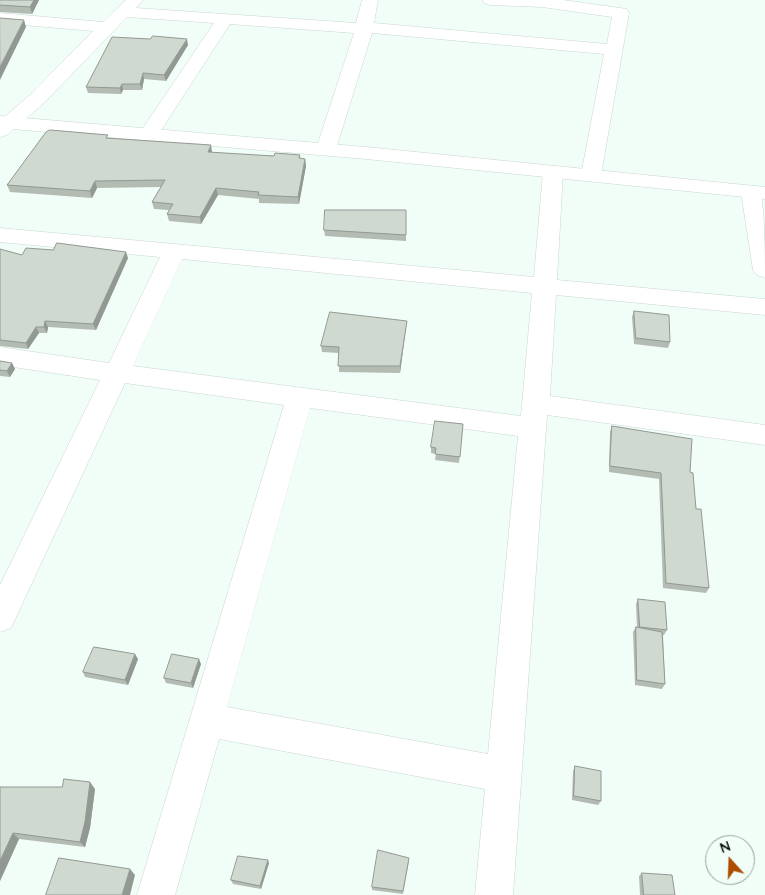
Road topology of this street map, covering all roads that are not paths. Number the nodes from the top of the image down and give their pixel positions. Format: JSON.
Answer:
{"nodes":[{"id":1,"x":5,"y":0,"type":"edge"},
{"id":2,"x":370,"y":0,"type":"edge"},
{"id":3,"x":490,"y":0,"type":"edge"},
{"id":4,"x":634,"y":0,"type":"edge"},
{"id":5,"x":542,"y":1,"type":"edge"},
{"id":6,"x":0,"y":5,"type":"edge"},
{"id":7,"x":129,"y":6,"type":"edge"},
{"id":8,"x":621,"y":13,"type":"junction"},
{"id":9,"x":0,"y":18,"type":"edge"},
{"id":10,"x":225,"y":19,"type":"junction"},
{"id":11,"x":107,"y":27,"type":"junction"},
{"id":12,"x":365,"y":27,"type":"junction"},
{"id":13,"x":614,"y":50,"type":"junction"},
{"id":14,"x":3,"y":125,"type":"edge"},
{"id":15,"x":150,"y":134,"type":"junction"},
{"id":16,"x":326,"y":149,"type":"junction"},
{"id":17,"x":553,"y":172,"type":"junction"},
{"id":18,"x":591,"y":175,"type":"junction"},
{"id":19,"x":759,"y":193,"type":"edge"},
{"id":20,"x":0,"y":235,"type":"edge"},
{"id":21,"x":174,"y":252,"type":"junction"},
{"id":22,"x":765,"y":270,"type":"edge"},
{"id":23,"x":544,"y":286,"type":"junction"},
{"id":24,"x":765,"y":307,"type":"edge"},
{"id":25,"x":0,"y":356,"type":"edge"},
{"id":26,"x":117,"y":373,"type":"junction"},
{"id":27,"x":300,"y":397,"type":"junction"},
{"id":28,"x":534,"y":416,"type":"junction"},
{"id":29,"x":765,"y":435,"type":"edge"},
{"id":30,"x":0,"y":618,"type":"edge"},
{"id":31,"x":207,"y":720,"type":"junction"},
{"id":32,"x":504,"y":775,"type":"junction"},
{"id":33,"x":156,"y":895,"type":"edge"},
{"id":34,"x":494,"y":895,"type":"edge"}],
"edges":[{"from":1,"to":6,"type":"street"},
{"from":2,"to":12,"type":"street"},
{"from":3,"to":5,"type":"street"},
{"from":4,"to":8,"type":"street"},
{"from":5,"to":8,"type":"street"},
{"from":7,"to":10,"type":"street"},
{"from":7,"to":11,"type":"street"},
{"from":8,"to":13,"type":"street"},
{"from":9,"to":11,"type":"street"},
{"from":10,"to":12,"type":"street"},
{"from":10,"to":15,"type":"street"},
{"from":11,"to":14,"type":"street"},
{"from":12,"to":13,"type":"street"},
{"from":12,"to":16,"type":"street"},
{"from":13,"to":18,"type":"street"},
{"from":14,"to":15,"type":"street"},
{"from":15,"to":16,"type":"street"},
{"from":16,"to":17,"type":"street"},
{"from":17,"to":18,"type":"street"},
{"from":17,"to":23,"type":"street"},
{"from":18,"to":19,"type":"street"},
{"from":19,"to":22,"type":"street"},
{"from":20,"to":21,"type":"street"},
{"from":21,"to":23,"type":"street"},
{"from":21,"to":26,"type":"street"},
{"from":23,"to":24,"type":"street"},
{"from":23,"to":28,"type":"street"},
{"from":25,"to":26,"type":"street"},
{"from":26,"to":27,"type":"street"},
{"from":26,"to":30,"type":"street"},
{"from":27,"to":28,"type":"street"},
{"from":27,"to":31,"type":"street"},
{"from":28,"to":29,"type":"street"},
{"from":28,"to":32,"type":"street"},
{"from":31,"to":32,"type":"street"},
{"from":31,"to":33,"type":"street"},
{"from":32,"to":34,"type":"street"}]}
